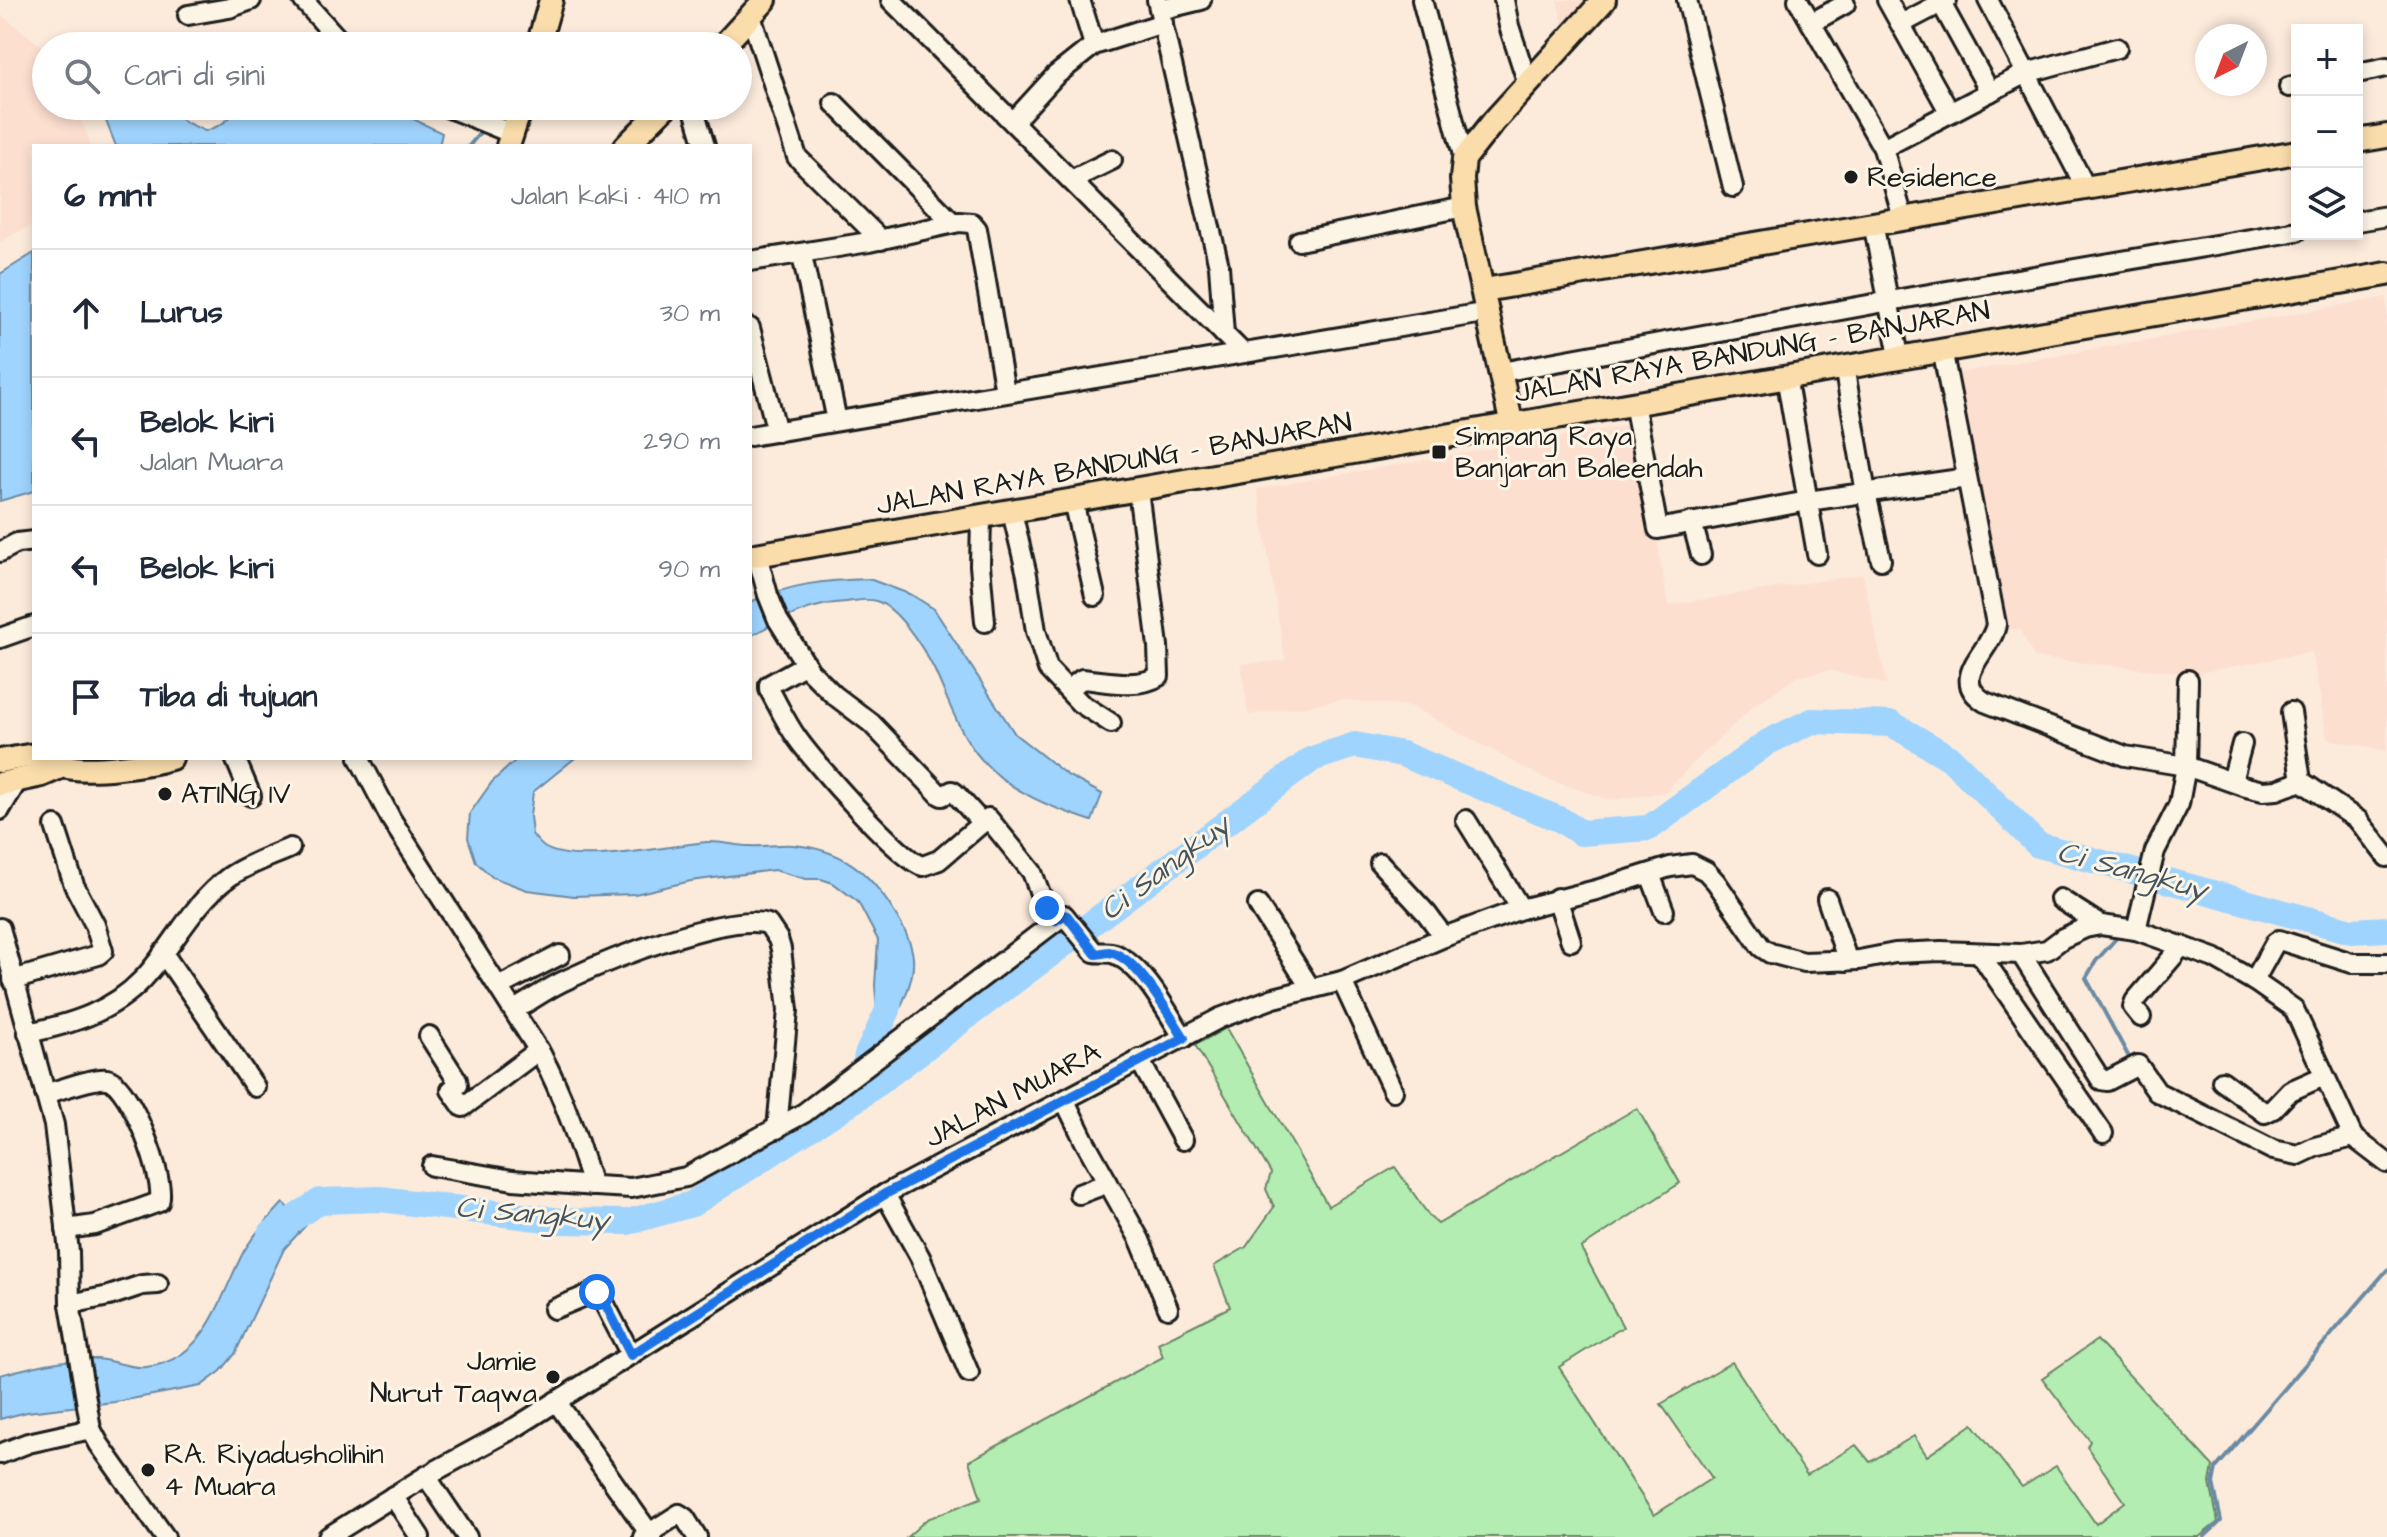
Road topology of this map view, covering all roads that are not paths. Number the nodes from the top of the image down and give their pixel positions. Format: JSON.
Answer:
{"nodes":[{"id":1,"x":251,"y":0,"type":"edge"},
{"id":2,"x":551,"y":0,"type":"edge"},
{"id":3,"x":891,"y":0,"type":"edge"},
{"id":4,"x":1080,"y":0,"type":"edge"},
{"id":5,"x":1201,"y":0,"type":"edge"},
{"id":6,"x":1422,"y":0,"type":"edge"},
{"id":7,"x":1504,"y":0,"type":"edge"},
{"id":8,"x":1604,"y":0,"type":"edge"},
{"id":9,"x":1687,"y":0,"type":"edge"},
{"id":10,"x":1798,"y":0,"type":"edge"},
{"id":11,"x":1887,"y":0,"type":"edge"},
{"id":12,"x":1988,"y":0,"type":"edge"},
{"id":13,"x":1944,"y":2,"type":"edge"},
{"id":14,"x":311,"y":3,"type":"edge"},
{"id":15,"x":1845,"y":4,"type":"dead end"},
{"id":16,"x":758,"y":8,"type":"edge"},
{"id":17,"x":1160,"y":11,"type":"edge"},
{"id":18,"x":188,"y":15,"type":"dead end"},
{"id":19,"x":1811,"y":23,"type":"junction"},
{"id":20,"x":1901,"y":24,"type":"junction"},
{"id":21,"x":333,"y":32,"type":"edge"},
{"id":22,"x":542,"y":32,"type":"edge"},
{"id":23,"x":736,"y":32,"type":"edge"},
{"id":24,"x":1094,"y":45,"type":"junction"},
{"id":25,"x":2117,"y":48,"type":"dead end"},
{"id":26,"x":2387,"y":67,"type":"edge"},
{"id":27,"x":2363,"y":72,"type":"edge"},
{"id":28,"x":2026,"y":73,"type":"junction"},
{"id":29,"x":1528,"y":84,"type":"junction"},
{"id":30,"x":1990,"y":92,"type":"junction"},
{"id":31,"x":834,"y":103,"type":"dead end"},
{"id":32,"x":1950,"y":113,"type":"junction"},
{"id":33,"x":474,"y":120,"type":"edge"},
{"id":34,"x":652,"y":120,"type":"edge"},
{"id":35,"x":697,"y":120,"type":"edge"},
{"id":36,"x":1013,"y":122,"type":"junction"},
{"id":37,"x":498,"y":131,"type":"edge"},
{"id":38,"x":2387,"y":136,"type":"edge"},
{"id":39,"x":2363,"y":140,"type":"edge"},
{"id":40,"x":628,"y":144,"type":"edge"},
{"id":41,"x":704,"y":144,"type":"edge"},
{"id":42,"x":1883,"y":148,"type":"junction"},
{"id":43,"x":2291,"y":153,"type":"edge"},
{"id":44,"x":1464,"y":159,"type":"junction"},
{"id":45,"x":1112,"y":160,"type":"dead end"},
{"id":46,"x":1071,"y":180,"type":"junction"},
{"id":47,"x":1733,"y":187,"type":"dead end"},
{"id":48,"x":2086,"y":188,"type":"junction"},
{"id":49,"x":1464,"y":207,"type":"junction"},
{"id":50,"x":2387,"y":216,"type":"edge"},
{"id":51,"x":1903,"y":218,"type":"junction"},
{"id":52,"x":2363,"y":220,"type":"edge"},
{"id":53,"x":953,"y":223,"type":"junction"},
{"id":54,"x":1873,"y":223,"type":"junction"},
{"id":55,"x":2291,"y":232,"type":"edge"},
{"id":56,"x":881,"y":240,"type":"junction"},
{"id":57,"x":1299,"y":241,"type":"dead end"},
{"id":58,"x":802,"y":255,"type":"junction"},
{"id":59,"x":752,"y":261,"type":"edge"},
{"id":60,"x":2387,"y":274,"type":"edge"},
{"id":61,"x":1484,"y":290,"type":"junction"},
{"id":62,"x":1890,"y":301,"type":"junction"},
{"id":63,"x":1489,"y":312,"type":"junction"},
{"id":64,"x":1224,"y":334,"type":"junction"},
{"id":65,"x":752,"y":336,"type":"edge"},
{"id":66,"x":1942,"y":349,"type":"junction"},
{"id":67,"x":1242,"y":352,"type":"junction"},
{"id":68,"x":1899,"y":356,"type":"junction"},
{"id":69,"x":1844,"y":366,"type":"junction"},
{"id":70,"x":1501,"y":372,"type":"junction"},
{"id":71,"x":1786,"y":376,"type":"junction"},
{"id":72,"x":1005,"y":392,"type":"junction"},
{"id":73,"x":1634,"y":403,"type":"junction"},
{"id":74,"x":837,"y":421,"type":"junction"},
{"id":75,"x":1512,"y":426,"type":"junction"},
{"id":76,"x":777,"y":432,"type":"junction"},
{"id":77,"x":752,"y":436,"type":"edge"},
{"id":78,"x":1967,"y":478,"type":"junction"},
{"id":79,"x":1138,"y":490,"type":"junction"},
{"id":80,"x":1866,"y":493,"type":"junction"},
{"id":81,"x":1073,"y":501,"type":"junction"},
{"id":82,"x":1808,"y":501,"type":"junction"},
{"id":83,"x":1012,"y":512,"type":"junction"},
{"id":84,"x":981,"y":517,"type":"junction"},
{"id":85,"x":1692,"y":522,"type":"junction"},
{"id":86,"x":32,"y":541,"type":"edge"},
{"id":87,"x":0,"y":552,"type":"edge"},
{"id":88,"x":1817,"y":554,"type":"dead end"},
{"id":89,"x":1701,"y":555,"type":"dead end"},
{"id":90,"x":754,"y":556,"type":"edge"},
{"id":91,"x":1881,"y":560,"type":"dead end"},
{"id":92,"x":1095,"y":596,"type":"dead end"},
{"id":93,"x":985,"y":622,"type":"dead end"},
{"id":94,"x":32,"y":627,"type":"edge"},
{"id":95,"x":0,"y":638,"type":"edge"},
{"id":96,"x":806,"y":664,"type":"junction"},
{"id":97,"x":2188,"y":680,"type":"dead end"},
{"id":98,"x":1068,"y":690,"type":"junction"},
{"id":99,"x":2291,"y":712,"type":"dead end"},
{"id":100,"x":1111,"y":723,"type":"dead end"},
{"id":101,"x":2242,"y":744,"type":"dead end"},
{"id":102,"x":32,"y":756,"type":"edge"},
{"id":103,"x":32,"y":758,"type":"edge"},
{"id":104,"x":160,"y":760,"type":"edge"},
{"id":105,"x":236,"y":760,"type":"edge"},
{"id":106,"x":360,"y":760,"type":"edge"},
{"id":107,"x":0,"y":761,"type":"edge"},
{"id":108,"x":55,"y":762,"type":"edge"},
{"id":109,"x":2186,"y":766,"type":"junction"},
{"id":110,"x":9,"y":781,"type":"edge"},
{"id":111,"x":2232,"y":781,"type":"junction"},
{"id":112,"x":2301,"y":781,"type":"junction"},
{"id":113,"x":251,"y":796,"type":"dead end"},
{"id":114,"x":0,"y":810,"type":"edge"},
{"id":115,"x":1466,"y":820,"type":"dead end"},
{"id":116,"x":982,"y":823,"type":"junction"},
{"id":117,"x":55,"y":826,"type":"dead end"},
{"id":118,"x":290,"y":848,"type":"dead end"},
{"id":119,"x":2387,"y":857,"type":"edge"},
{"id":120,"x":1380,"y":863,"type":"dead end"},
{"id":121,"x":1650,"y":874,"type":"junction"},
{"id":122,"x":1557,"y":898,"type":"junction"},
{"id":123,"x":1827,"y":899,"type":"dead end"},
{"id":124,"x":2060,"y":899,"type":"dead end"},
{"id":125,"x":1258,"y":905,"type":"dead end"},
{"id":126,"x":1521,"y":909,"type":"junction"},
{"id":127,"x":1664,"y":911,"type":"dead end"},
{"id":128,"x":1062,"y":919,"type":"junction"},
{"id":129,"x":2101,"y":925,"type":"junction"},
{"id":130,"x":2137,"y":925,"type":"junction"},
{"id":131,"x":0,"y":928,"type":"edge"},
{"id":132,"x":1444,"y":937,"type":"junction"},
{"id":133,"x":1571,"y":941,"type":"dead end"},
{"id":134,"x":2182,"y":946,"type":"junction"},
{"id":135,"x":163,"y":953,"type":"junction"},
{"id":136,"x":1980,"y":954,"type":"junction"},
{"id":137,"x":2021,"y":954,"type":"junction"},
{"id":138,"x":560,"y":955,"type":"dead end"},
{"id":139,"x":1846,"y":961,"type":"junction"},
{"id":140,"x":2387,"y":963,"type":"edge"},
{"id":141,"x":13,"y":980,"type":"junction"},
{"id":142,"x":1342,"y":981,"type":"junction"},
{"id":143,"x":2254,"y":981,"type":"junction"},
{"id":144,"x":500,"y":986,"type":"junction"},
{"id":145,"x":1311,"y":989,"type":"junction"},
{"id":146,"x":514,"y":1010,"type":"junction"},
{"id":147,"x":2141,"y":1017,"type":"dead end"},
{"id":148,"x":28,"y":1033,"type":"junction"},
{"id":149,"x":429,"y":1036,"type":"dead end"},
{"id":150,"x":1184,"y":1038,"type":"junction"},
{"id":151,"x":539,"y":1050,"type":"junction"},
{"id":152,"x":1139,"y":1059,"type":"junction"},
{"id":153,"x":2324,"y":1076,"type":"junction"},
{"id":154,"x":2222,"y":1081,"type":"dead end"},
{"id":155,"x":255,"y":1087,"type":"dead end"},
{"id":156,"x":1393,"y":1091,"type":"dead end"},
{"id":157,"x":45,"y":1094,"type":"junction"},
{"id":158,"x":1065,"y":1101,"type":"junction"},
{"id":159,"x":777,"y":1129,"type":"junction"},
{"id":160,"x":2103,"y":1133,"type":"dead end"},
{"id":161,"x":2353,"y":1137,"type":"junction"},
{"id":162,"x":1183,"y":1140,"type":"dead end"},
{"id":163,"x":2387,"y":1163,"type":"edge"},
{"id":164,"x":432,"y":1166,"type":"dead end"},
{"id":165,"x":1108,"y":1183,"type":"junction"},
{"id":166,"x":592,"y":1186,"type":"junction"},
{"id":167,"x":885,"y":1194,"type":"junction"},
{"id":168,"x":1079,"y":1194,"type":"dead end"},
{"id":169,"x":66,"y":1229,"type":"junction"},
{"id":170,"x":158,"y":1284,"type":"dead end"},
{"id":171,"x":70,"y":1304,"type":"junction"},
{"id":172,"x":1168,"y":1308,"type":"dead end"},
{"id":173,"x":554,"y":1309,"type":"dead end"},
{"id":174,"x":631,"y":1355,"type":"junction"},
{"id":175,"x":969,"y":1373,"type":"dead end"},
{"id":176,"x":556,"y":1401,"type":"junction"},
{"id":177,"x":90,"y":1423,"type":"junction"},
{"id":178,"x":0,"y":1454,"type":"edge"},
{"id":179,"x":426,"y":1476,"type":"junction"},
{"id":180,"x":393,"y":1496,"type":"junction"},
{"id":181,"x":339,"y":1534,"type":"edge"},
{"id":182,"x":648,"y":1536,"type":"edge"},
{"id":183,"x":165,"y":1537,"type":"edge"},
{"id":184,"x":420,"y":1537,"type":"edge"},
{"id":185,"x":467,"y":1537,"type":"edge"},
{"id":186,"x":697,"y":1537,"type":"edge"}],
"edges":[{"from":1,"to":18,"type":"street"},
{"from":2,"to":22,"type":"main road"},
{"from":3,"to":36,"type":"street"},
{"from":4,"to":24,"type":"street"},
{"from":5,"to":17,"type":"street"},
{"from":6,"to":44,"type":"street"},
{"from":7,"to":29,"type":"street"},
{"from":8,"to":29,"type":"main road"},
{"from":9,"to":47,"type":"street"},
{"from":10,"to":19,"type":"street"},
{"from":11,"to":20,"type":"street"},
{"from":12,"to":28,"type":"street"},
{"from":13,"to":20,"type":"street"},
{"from":13,"to":30,"type":"street"},
{"from":14,"to":21,"type":"street"},
{"from":15,"to":19,"type":"street"},
{"from":16,"to":23,"type":"main road"},
{"from":16,"to":56,"type":"street"},
{"from":17,"to":24,"type":"street"},
{"from":17,"to":64,"type":"street"},
{"from":19,"to":42,"type":"street"},
{"from":20,"to":32,"type":"street"},
{"from":24,"to":36,"type":"street"},
{"from":25,"to":28,"type":"street"},
{"from":26,"to":27,"type":"street"},
{"from":28,"to":30,"type":"street"},
{"from":28,"to":48,"type":"street"},
{"from":29,"to":44,"type":"main road"},
{"from":30,"to":32,"type":"street"},
{"from":31,"to":53,"type":"street"},
{"from":32,"to":42,"type":"street"},
{"from":33,"to":37,"type":"street"},
{"from":34,"to":40,"type":"main road"},
{"from":35,"to":41,"type":"street"},
{"from":36,"to":46,"type":"street"},
{"from":38,"to":39,"type":"main road"},
{"from":42,"to":51,"type":"street"},
{"from":43,"to":48,"type":"main road"},
{"from":44,"to":49,"type":"main road"},
{"from":45,"to":46,"type":"street"},
{"from":46,"to":64,"type":"street"},
{"from":48,"to":51,"type":"main road"},
{"from":49,"to":57,"type":"street"},
{"from":49,"to":61,"type":"main road"},
{"from":50,"to":52,"type":"street"},
{"from":51,"to":54,"type":"main road"},
{"from":53,"to":56,"type":"street"},
{"from":53,"to":72,"type":"street"},
{"from":54,"to":61,"type":"main road"},
{"from":54,"to":62,"type":"street"},
{"from":55,"to":62,"type":"street"},
{"from":56,"to":58,"type":"street"},
{"from":58,"to":59,"type":"street"},
{"from":58,"to":74,"type":"street"},
{"from":60,"to":66,"type":"main road","name":"JALAN RAYA BANDUNG - BANJARAN"},
{"from":61,"to":63,"type":"main road"},
{"from":62,"to":68,"type":"street"},
{"from":62,"to":70,"type":"street"},
{"from":63,"to":67,"type":"street"},
{"from":63,"to":70,"type":"main road"},
{"from":64,"to":67,"type":"street"},
{"from":65,"to":76,"type":"street"},
{"from":66,"to":68,"type":"main road","name":"JALAN RAYA BANDUNG - BANJARAN"},
{"from":66,"to":78,"type":"street"},
{"from":67,"to":72,"type":"street"},
{"from":68,"to":69,"type":"main road","name":"JALAN RAYA BANDUNG - BANJARAN"},
{"from":69,"to":71,"type":"main road","name":"JALAN RAYA BANDUNG - BANJARAN"},
{"from":69,"to":80,"type":"street"},
{"from":70,"to":75,"type":"main road"},
{"from":71,"to":73,"type":"main road","name":"JALAN RAYA BANDUNG - BANJARAN"},
{"from":71,"to":82,"type":"street"},
{"from":72,"to":74,"type":"street"},
{"from":73,"to":75,"type":"main road","name":"JALAN RAYA BANDUNG - BANJARAN"},
{"from":73,"to":85,"type":"street"},
{"from":74,"to":76,"type":"street"},
{"from":75,"to":79,"type":"main road","name":"JALAN RAYA BANDUNG - BANJARAN"},
{"from":76,"to":77,"type":"street"},
{"from":78,"to":80,"type":"street"},
{"from":78,"to":109,"type":"street"},
{"from":79,"to":81,"type":"main road","name":"JALAN RAYA BANDUNG - BANJARAN"},
{"from":79,"to":98,"type":"street"},
{"from":80,"to":82,"type":"street"},
{"from":80,"to":91,"type":"street"},
{"from":81,"to":83,"type":"main road","name":"JALAN RAYA BANDUNG - BANJARAN"},
{"from":81,"to":92,"type":"street"},
{"from":82,"to":85,"type":"street"},
{"from":82,"to":88,"type":"street"},
{"from":83,"to":84,"type":"main road","name":"JALAN RAYA BANDUNG - BANJARAN"},
{"from":83,"to":98,"type":"street"},
{"from":84,"to":90,"type":"main road","name":"JALAN RAYA BANDUNG - BANJARAN"},
{"from":84,"to":93,"type":"street"},
{"from":85,"to":89,"type":"street"},
{"from":86,"to":87,"type":"street"},
{"from":90,"to":96,"type":"street"},
{"from":94,"to":95,"type":"street"},
{"from":96,"to":116,"type":"street"},
{"from":96,"to":116,"type":"street"},
{"from":97,"to":109,"type":"street"},
{"from":98,"to":100,"type":"street"},
{"from":99,"to":112,"type":"street"},
{"from":101,"to":111,"type":"street"},
{"from":102,"to":107,"type":"main road"},
{"from":103,"to":110,"type":"main road"},
{"from":104,"to":108,"type":"main road"},
{"from":105,"to":113,"type":"street"},
{"from":106,"to":144,"type":"street"},
{"from":108,"to":110,"type":"main road"},
{"from":109,"to":111,"type":"street"},
{"from":109,"to":130,"type":"street"},
{"from":110,"to":114,"type":"street"},
{"from":111,"to":112,"type":"street"},
{"from":112,"to":119,"type":"street"},
{"from":115,"to":126,"type":"street"},
{"from":116,"to":128,"type":"street"},
{"from":117,"to":141,"type":"street"},
{"from":118,"to":135,"type":"street"},
{"from":120,"to":132,"type":"street"},
{"from":121,"to":122,"type":"street","name":"JALAN MUARA"},
{"from":121,"to":127,"type":"street"},
{"from":121,"to":139,"type":"street","name":"JALAN MUARA"},
{"from":122,"to":126,"type":"street","name":"JALAN MUARA"},
{"from":122,"to":133,"type":"street"},
{"from":123,"to":139,"type":"street"},
{"from":124,"to":129,"type":"street"},
{"from":125,"to":145,"type":"street"},
{"from":126,"to":132,"type":"street","name":"JALAN MUARA"},
{"from":128,"to":150,"type":"street"},
{"from":128,"to":159,"type":"street"},
{"from":129,"to":130,"type":"street"},
{"from":129,"to":137,"type":"street"},
{"from":130,"to":134,"type":"street"},
{"from":131,"to":141,"type":"street"},
{"from":132,"to":142,"type":"street","name":"JALAN MUARA"},
{"from":134,"to":143,"type":"street"},
{"from":134,"to":147,"type":"street"},
{"from":135,"to":148,"type":"street"},
{"from":135,"to":155,"type":"street"},
{"from":136,"to":137,"type":"street"},
{"from":136,"to":139,"type":"street"},
{"from":136,"to":160,"type":"street"},
{"from":137,"to":161,"type":"street"},
{"from":138,"to":144,"type":"street"},
{"from":140,"to":143,"type":"street"},
{"from":141,"to":148,"type":"street"},
{"from":142,"to":145,"type":"street","name":"JALAN MUARA"},
{"from":142,"to":156,"type":"street"},
{"from":143,"to":153,"type":"street"},
{"from":144,"to":146,"type":"street"},
{"from":145,"to":150,"type":"street","name":"JALAN MUARA"},
{"from":146,"to":151,"type":"street"},
{"from":146,"to":159,"type":"street"},
{"from":148,"to":157,"type":"street"},
{"from":149,"to":151,"type":"street"},
{"from":150,"to":152,"type":"street","name":"JALAN MUARA"},
{"from":151,"to":166,"type":"street"},
{"from":152,"to":158,"type":"street","name":"JALAN MUARA"},
{"from":152,"to":162,"type":"street"},
{"from":153,"to":154,"type":"street"},
{"from":153,"to":161,"type":"street"},
{"from":157,"to":169,"type":"street"},
{"from":157,"to":169,"type":"street"},
{"from":158,"to":165,"type":"street"},
{"from":158,"to":167,"type":"street","name":"JALAN MUARA"},
{"from":159,"to":166,"type":"street"},
{"from":161,"to":163,"type":"street"},
{"from":164,"to":166,"type":"street"},
{"from":165,"to":168,"type":"street"},
{"from":165,"to":172,"type":"street"},
{"from":167,"to":174,"type":"street","name":"JALAN MUARA"},
{"from":167,"to":175,"type":"street"},
{"from":169,"to":171,"type":"street"},
{"from":170,"to":171,"type":"street"},
{"from":171,"to":177,"type":"street"},
{"from":173,"to":174,"type":"street"},
{"from":174,"to":176,"type":"street","name":"JALAN MUARA"},
{"from":176,"to":179,"type":"street","name":"JALAN MUARA"},
{"from":176,"to":182,"type":"street"},
{"from":177,"to":178,"type":"street"},
{"from":177,"to":183,"type":"street"},
{"from":179,"to":180,"type":"street","name":"JALAN MUARA"},
{"from":179,"to":185,"type":"street"},
{"from":180,"to":181,"type":"street","name":"JALAN MUARA"},
{"from":180,"to":184,"type":"street"},
{"from":182,"to":186,"type":"street"}]}
